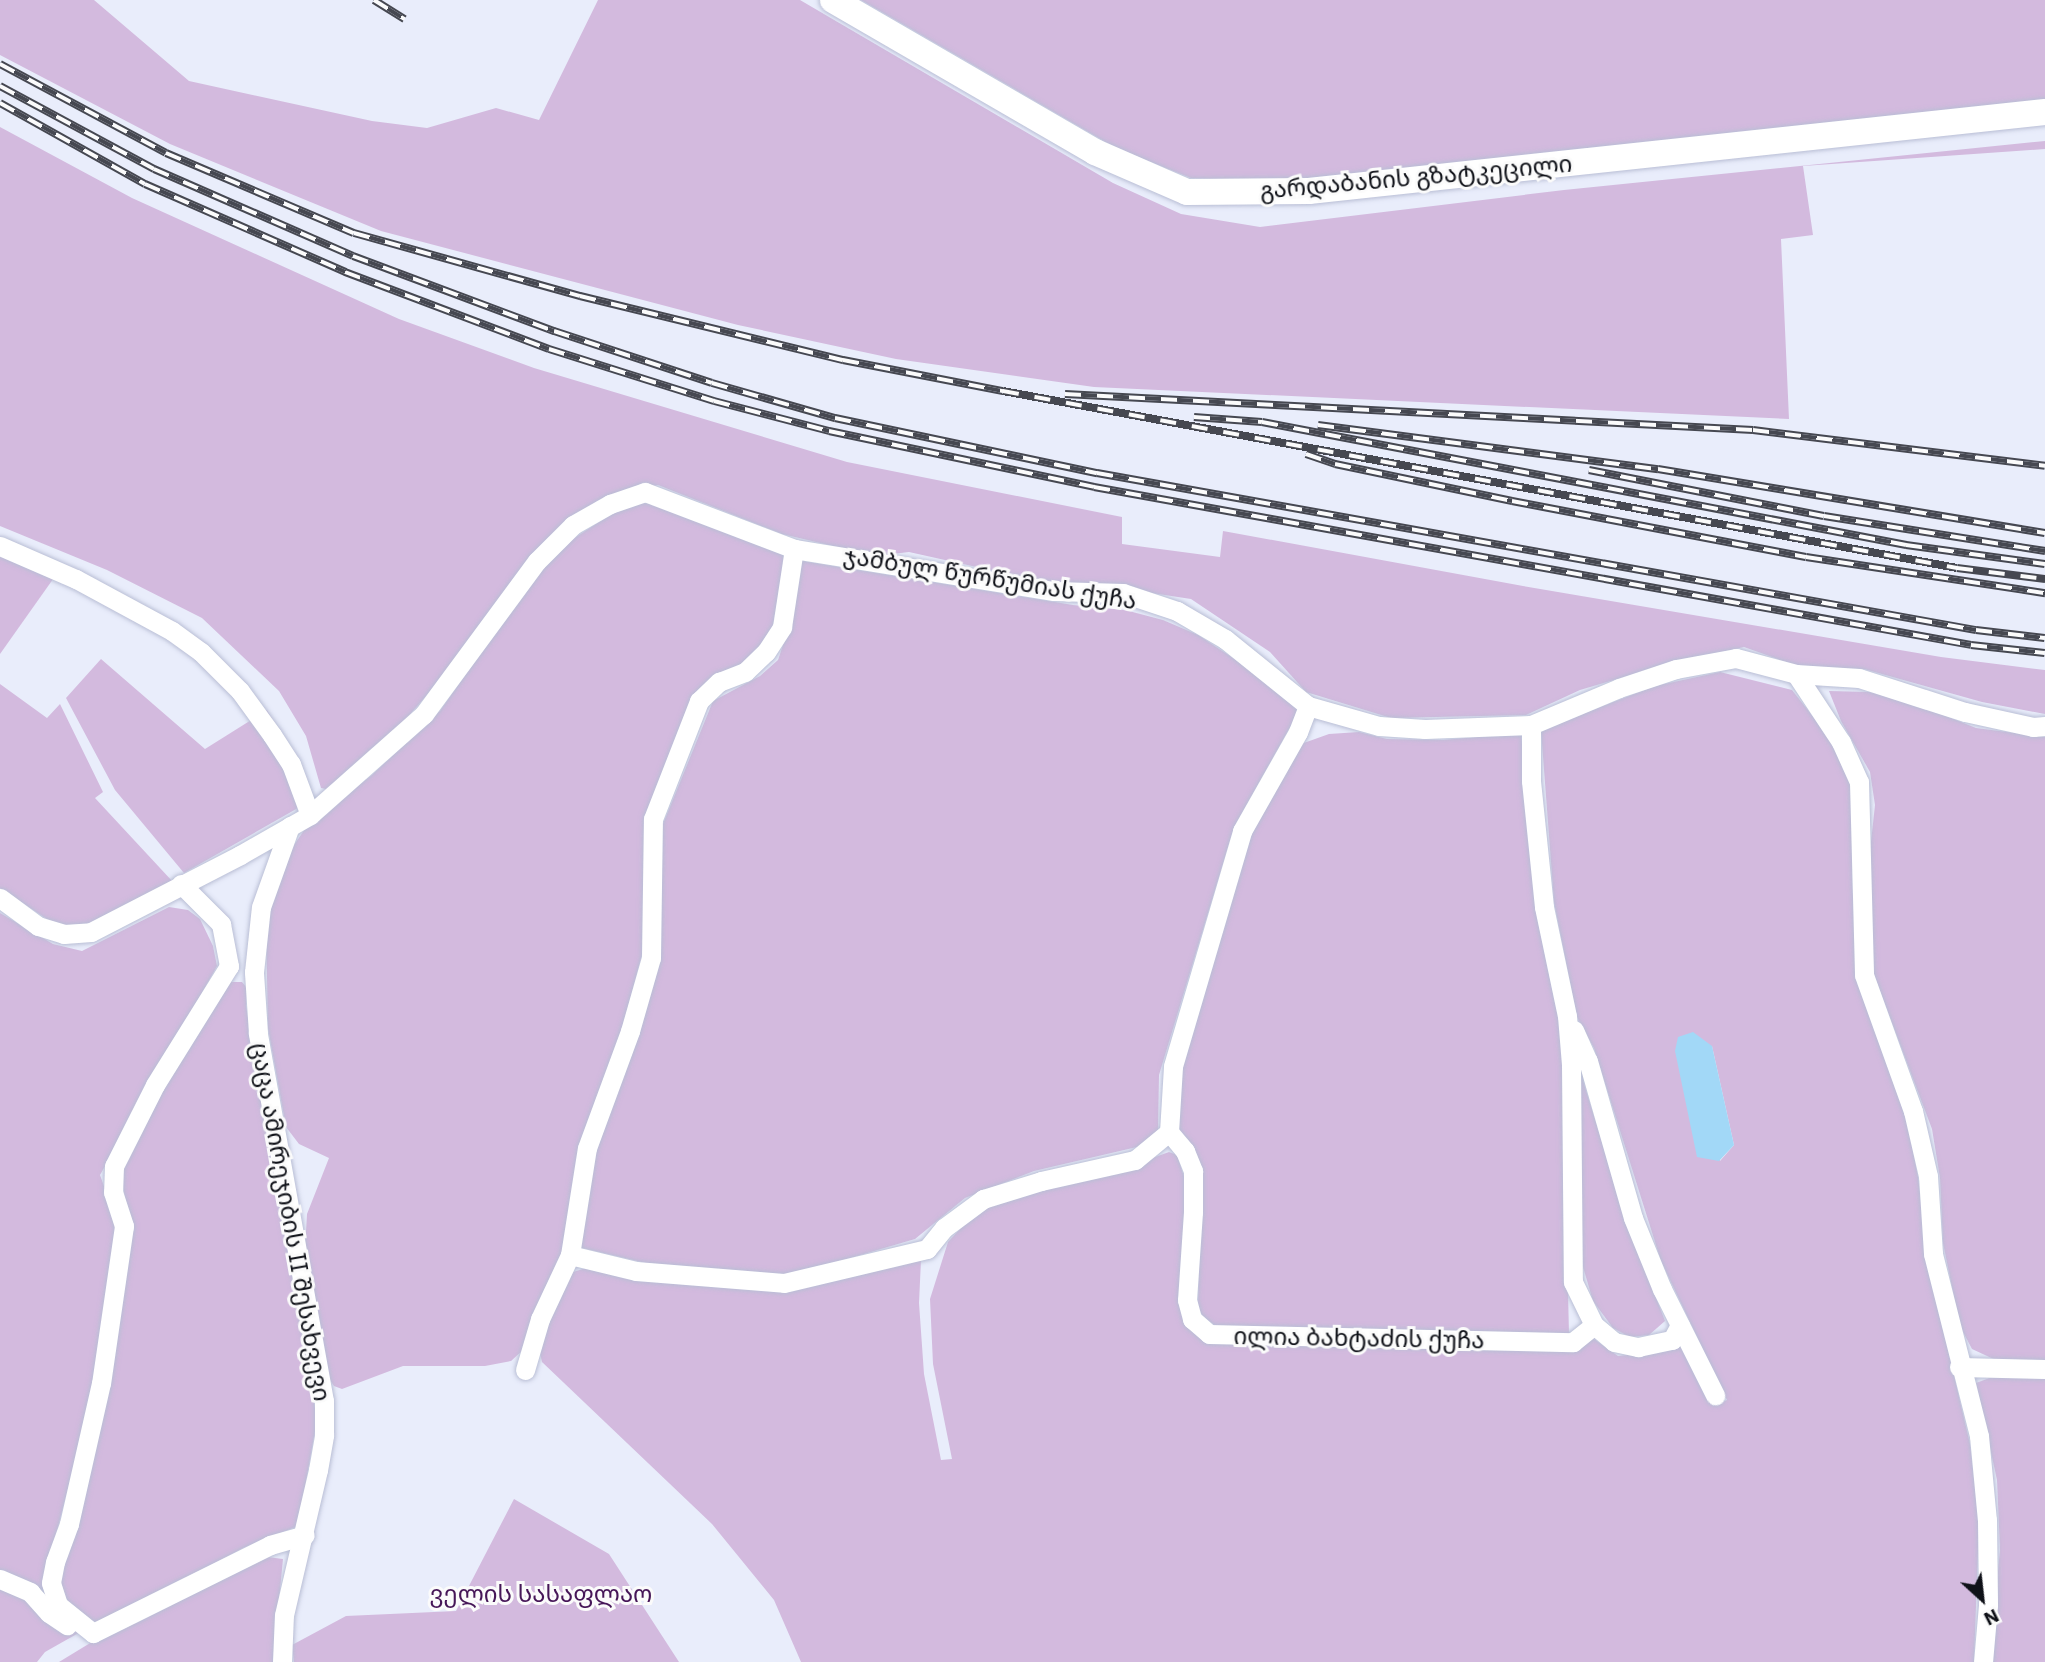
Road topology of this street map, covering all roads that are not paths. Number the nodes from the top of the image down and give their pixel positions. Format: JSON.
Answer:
{"nodes":[{"id":1,"x":833,"y":0,"type":"edge"},
{"id":2,"x":2045,"y":112,"type":"edge"},
{"id":3,"x":0,"y":546,"type":"edge"},
{"id":4,"x":794,"y":549,"type":"junction"},
{"id":5,"x":1796,"y":674,"type":"junction"},
{"id":6,"x":1308,"y":706,"type":"junction"},
{"id":7,"x":1531,"y":725,"type":"junction"},
{"id":8,"x":2045,"y":726,"type":"edge"},
{"id":9,"x":310,"y":815,"type":"junction"},
{"id":10,"x":290,"y":826,"type":"junction"},
{"id":11,"x":181,"y":884,"type":"junction"},
{"id":12,"x":0,"y":898,"type":"edge"},
{"id":13,"x":1567,"y":1016,"type":"junction"},
{"id":14,"x":1169,"y":1132,"type":"junction"},
{"id":15,"x":570,"y":1255,"type":"junction"},
{"id":16,"x":1594,"y":1325,"type":"junction"},
{"id":17,"x":1680,"y":1325,"type":"junction"},
{"id":18,"x":1959,"y":1367,"type":"junction"},
{"id":19,"x":2045,"y":1369,"type":"edge"},
{"id":20,"x":525,"y":1370,"type":"dead end"},
{"id":21,"x":1715,"y":1395,"type":"dead end"},
{"id":22,"x":305,"y":1535,"type":"junction"},
{"id":23,"x":0,"y":1579,"type":"edge"},
{"id":24,"x":93,"y":1633,"type":"junction"},
{"id":25,"x":282,"y":1662,"type":"edge"},
{"id":26,"x":1983,"y":1662,"type":"edge"}],
"edges":[{"from":1,"to":2,"type":"main road","name":"გარდაბანის გზატკეცილი"},
{"from":3,"to":9,"type":"street"},
{"from":4,"to":6,"type":"street","name":"ჯამბულ წურწუმიას ქუჩა"},
{"from":4,"to":9,"type":"street","name":"ჯამბულ წურწუმიას ქუჩა"},
{"from":4,"to":15,"type":"street"},
{"from":5,"to":7,"type":"street","name":"ჯამბულ წურწუმიას ქუჩა"},
{"from":5,"to":8,"type":"street","name":"ჯამბულ წურწუმიას ქუჩა"},
{"from":5,"to":18,"type":"street"},
{"from":6,"to":7,"type":"street","name":"ჯამბულ წურწუმიას ქუჩა"},
{"from":6,"to":14,"type":"street"},
{"from":7,"to":13,"type":"street"},
{"from":9,"to":10,"type":"street"},
{"from":10,"to":11,"type":"street"},
{"from":10,"to":22,"type":"street","name":"ცაცა ამირეჯიბის II შესახვევი"},
{"from":11,"to":12,"type":"street"},
{"from":11,"to":24,"type":"street"},
{"from":13,"to":16,"type":"street"},
{"from":13,"to":17,"type":"street"},
{"from":14,"to":15,"type":"street"},
{"from":14,"to":16,"type":"street","name":"ილია ბახტაძის ქუჩა"},
{"from":15,"to":20,"type":"street"},
{"from":16,"to":17,"type":"street"},
{"from":17,"to":21,"type":"street"},
{"from":18,"to":19,"type":"street"},
{"from":18,"to":26,"type":"street"},
{"from":22,"to":24,"type":"street"},
{"from":22,"to":25,"type":"street","name":"ცაცა ამირეჯიბის II შესახვევი"},
{"from":23,"to":24,"type":"street"}]}
